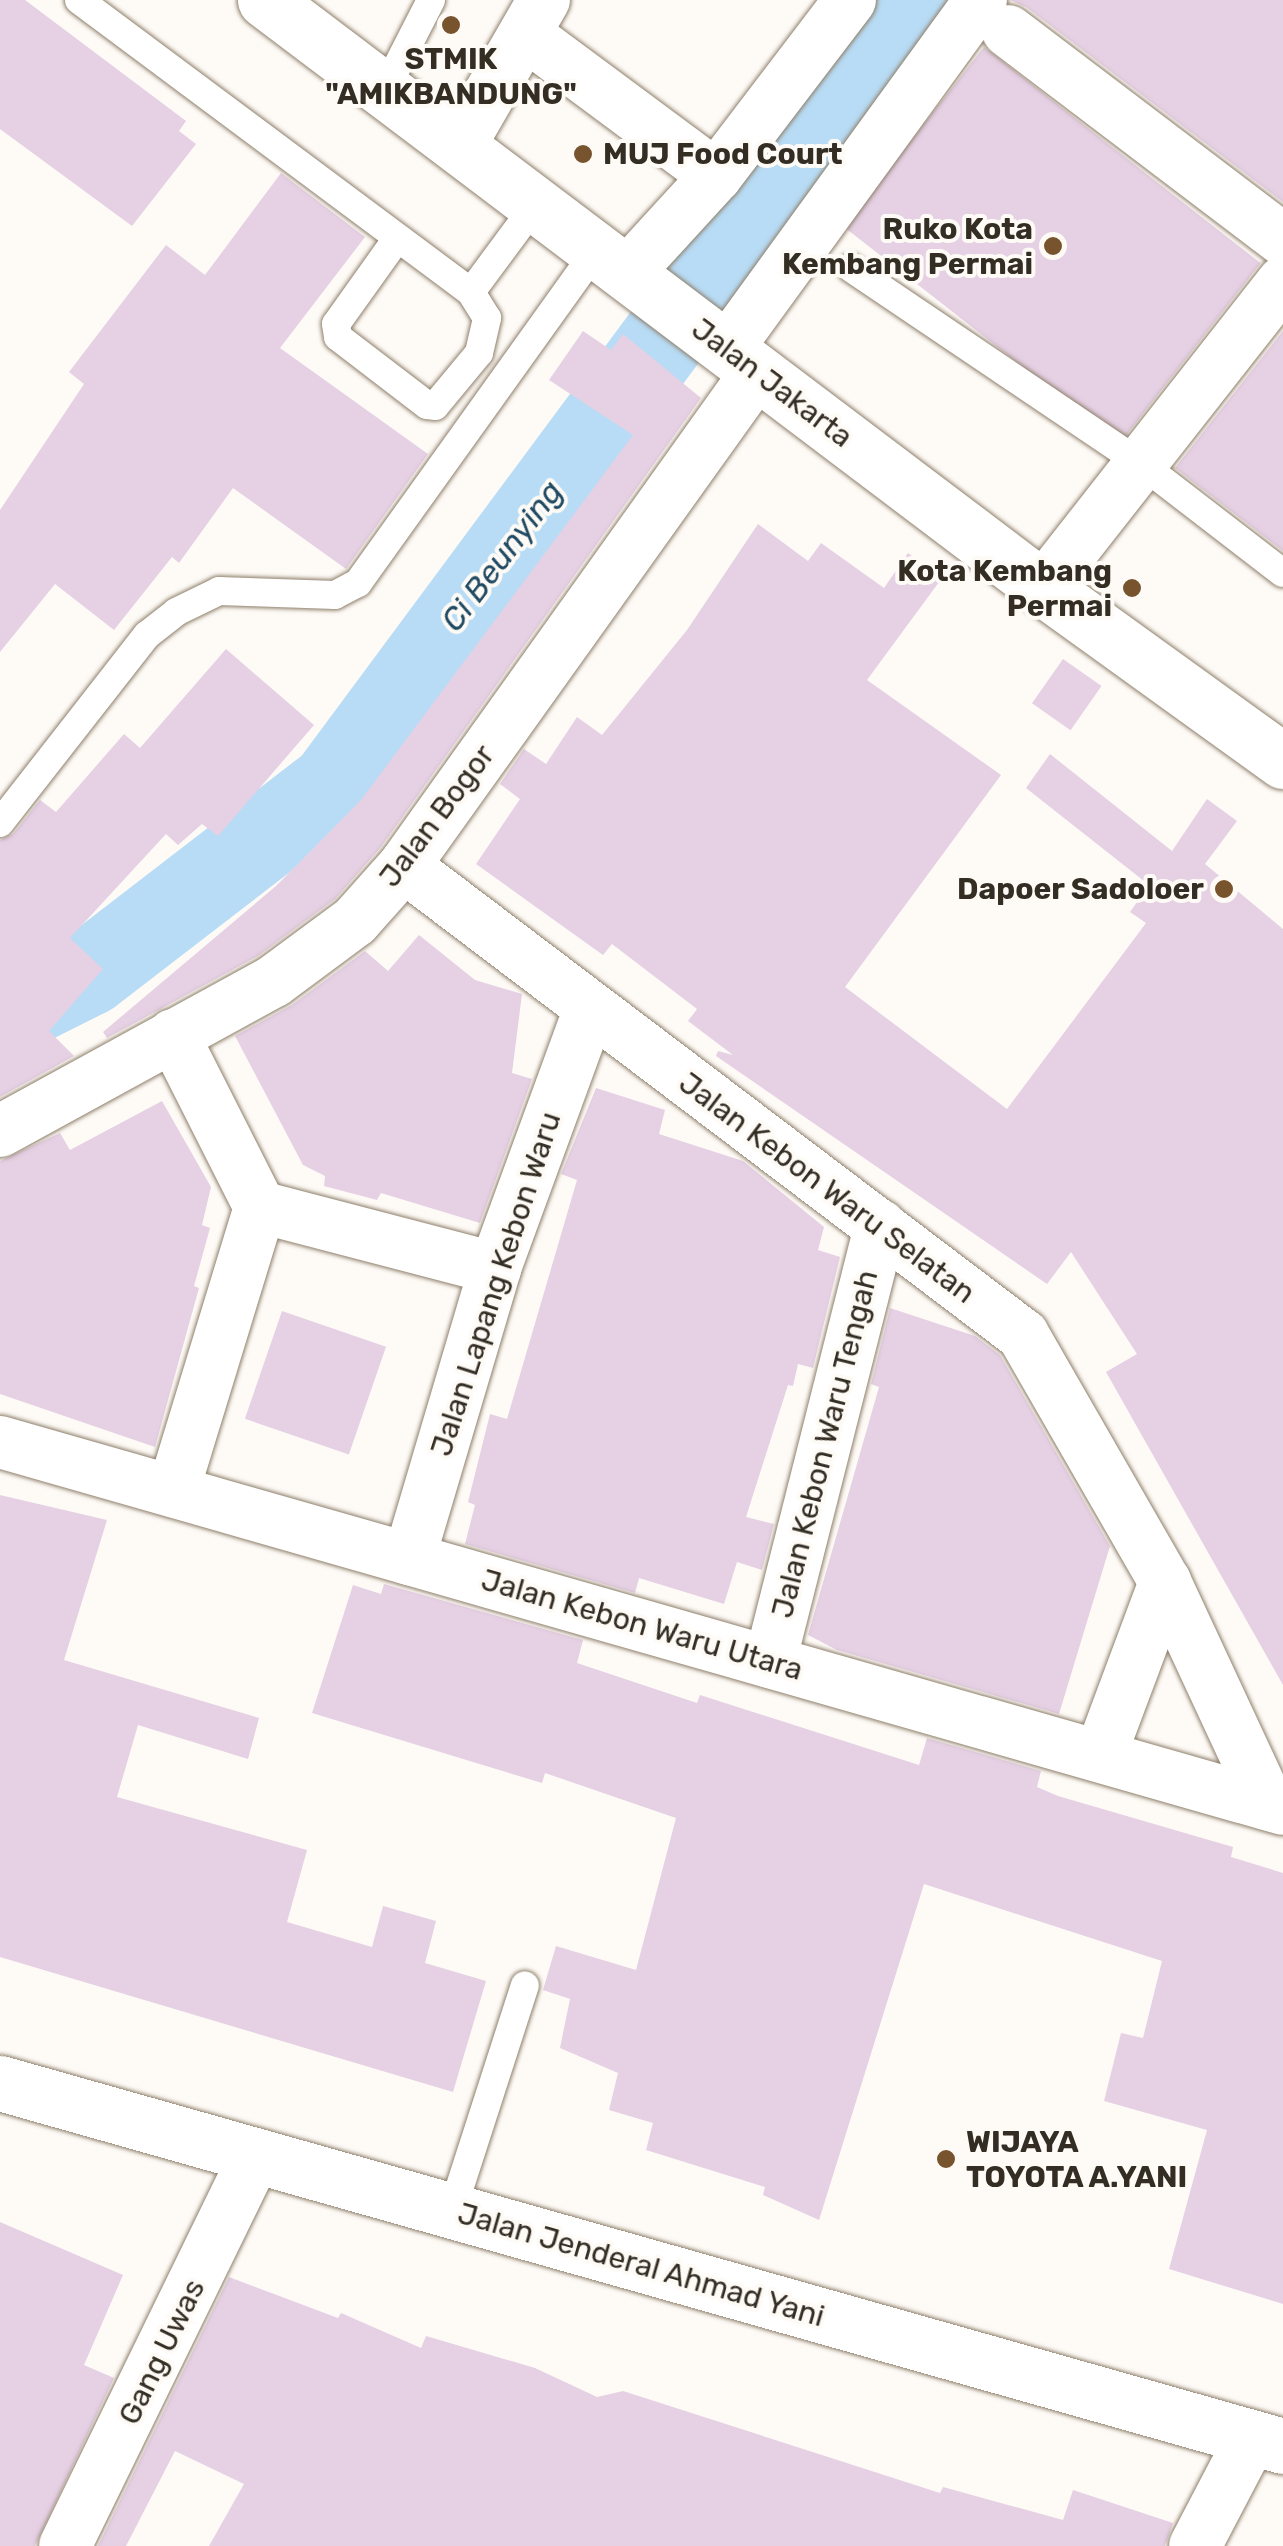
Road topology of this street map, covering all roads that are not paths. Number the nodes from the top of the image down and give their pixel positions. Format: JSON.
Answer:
{"nodes":[{"id":1,"x":78,"y":0,"type":"edge"},
{"id":2,"x":265,"y":0,"type":"edge"},
{"id":3,"x":432,"y":0,"type":"edge"},
{"id":4,"x":850,"y":0,"type":"edge"},
{"id":5,"x":994,"y":15,"type":"edge"},
{"id":6,"x":534,"y":17,"type":"edge"},
{"id":7,"x":386,"y":90,"type":"junction"},
{"id":8,"x":460,"y":147,"type":"junction"},
{"id":9,"x":716,"y":176,"type":"junction"},
{"id":10,"x":536,"y":204,"type":"junction"},
{"id":11,"x":396,"y":240,"type":"junction"},
{"id":12,"x":1283,"y":240,"type":"edge"},
{"id":13,"x":620,"y":268,"type":"junction"},
{"id":14,"x":851,"y":268,"type":"dead end"},
{"id":15,"x":1283,"y":282,"type":"edge"},
{"id":16,"x":471,"y":292,"type":"junction"},
{"id":17,"x":734,"y":354,"type":"junction"},
{"id":18,"x":1140,"y":463,"type":"junction"},
{"id":19,"x":1283,"y":573,"type":"edge"},
{"id":20,"x":1043,"y":588,"type":"junction"},
{"id":21,"x":1283,"y":761,"type":"edge"},
{"id":22,"x":0,"y":824,"type":"edge"},
{"id":23,"x":404,"y":866,"type":"junction"},
{"id":24,"x":589,"y":1011,"type":"junction"},
{"id":25,"x":173,"y":1035,"type":"junction"},
{"id":26,"x":0,"y":1131,"type":"edge"},
{"id":27,"x":260,"y":1206,"type":"junction"},
{"id":28,"x":880,"y":1226,"type":"junction"},
{"id":29,"x":495,"y":1268,"type":"junction"},
{"id":30,"x":0,"y":1442,"type":"edge"},
{"id":31,"x":174,"y":1491,"type":"junction"},
{"id":32,"x":410,"y":1559,"type":"junction"},
{"id":33,"x":1166,"y":1582,"type":"junction"},
{"id":34,"x":770,"y":1662,"type":"junction"},
{"id":35,"x":1100,"y":1756,"type":"junction"},
{"id":36,"x":1275,"y":1807,"type":"edge"},
{"id":37,"x":525,"y":1985,"type":"dead end"},
{"id":38,"x":0,"y":2082,"type":"edge"},
{"id":39,"x":255,"y":2156,"type":"junction"},
{"id":40,"x":452,"y":2211,"type":"junction"},
{"id":41,"x":1268,"y":2442,"type":"edge"},
{"id":42,"x":64,"y":2546,"type":"edge"},
{"id":43,"x":1196,"y":2546,"type":"edge"}],
"edges":[{"from":1,"to":11,"type":"lane"},
{"from":2,"to":7,"type":"main road","name":"Jalan Jakarta"},
{"from":3,"to":7,"type":"lane"},
{"from":4,"to":9,"type":"street"},
{"from":5,"to":12,"type":"street"},
{"from":5,"to":17,"type":"street","name":"Jalan Bogor"},
{"from":6,"to":8,"type":"street"},
{"from":6,"to":9,"type":"street"},
{"from":7,"to":8,"type":"main road","name":"Jalan Jakarta"},
{"from":8,"to":10,"type":"main road","name":"Jalan Jakarta"},
{"from":9,"to":13,"type":"street"},
{"from":10,"to":13,"type":"main road","name":"Jalan Jakarta"},
{"from":10,"to":16,"type":"lane"},
{"from":11,"to":16,"type":"lane"},
{"from":11,"to":16,"type":"lane"},
{"from":13,"to":17,"type":"main road","name":"Jalan Jakarta"},
{"from":13,"to":22,"type":"lane"},
{"from":14,"to":18,"type":"lane"},
{"from":15,"to":18,"type":"street"},
{"from":17,"to":20,"type":"main road","name":"Jalan Jakarta"},
{"from":17,"to":23,"type":"street","name":"Jalan Bogor"},
{"from":18,"to":19,"type":"lane"},
{"from":18,"to":20,"type":"street"},
{"from":20,"to":21,"type":"main road","name":"Jalan Jakarta"},
{"from":23,"to":24,"type":"street","name":"Jalan Kebon Waru Selatan"},
{"from":23,"to":25,"type":"street","name":"Jalan Bogor"},
{"from":24,"to":28,"type":"street","name":"Jalan Kebon Waru Selatan"},
{"from":24,"to":29,"type":"street","name":"Jalan Lapang Kebon Waru"},
{"from":25,"to":26,"type":"street","name":"Jalan Bogor"},
{"from":25,"to":27,"type":"street"},
{"from":27,"to":29,"type":"street"},
{"from":27,"to":31,"type":"street"},
{"from":28,"to":33,"type":"street","name":"Jalan Kebon Waru Selatan"},
{"from":28,"to":34,"type":"street","name":"Jalan Kebon Waru Tengah"},
{"from":29,"to":32,"type":"street","name":"Jalan Lapang Kebon Waru"},
{"from":30,"to":31,"type":"street","name":"Jalan Kebon Waru Utara"},
{"from":31,"to":32,"type":"street","name":"Jalan Kebon Waru Utara"},
{"from":32,"to":34,"type":"street","name":"Jalan Kebon Waru Utara"},
{"from":33,"to":35,"type":"street"},
{"from":33,"to":36,"type":"street","name":"Jalan Kebon Waru Selatan"},
{"from":34,"to":35,"type":"street","name":"Jalan Kebon Waru Utara"},
{"from":35,"to":36,"type":"street","name":"Jalan Kebon Waru Utara"},
{"from":37,"to":40,"type":"lane"},
{"from":38,"to":39,"type":"main road","name":"Jalan Jenderal Ahmad Yani"},
{"from":39,"to":40,"type":"main road","name":"Jalan Jenderal Ahmad Yani"},
{"from":39,"to":42,"type":"street","name":"Gang Uwas"},
{"from":40,"to":41,"type":"main road","name":"Jalan Jenderal Ahmad Yani"},
{"from":41,"to":43,"type":"street"}]}
